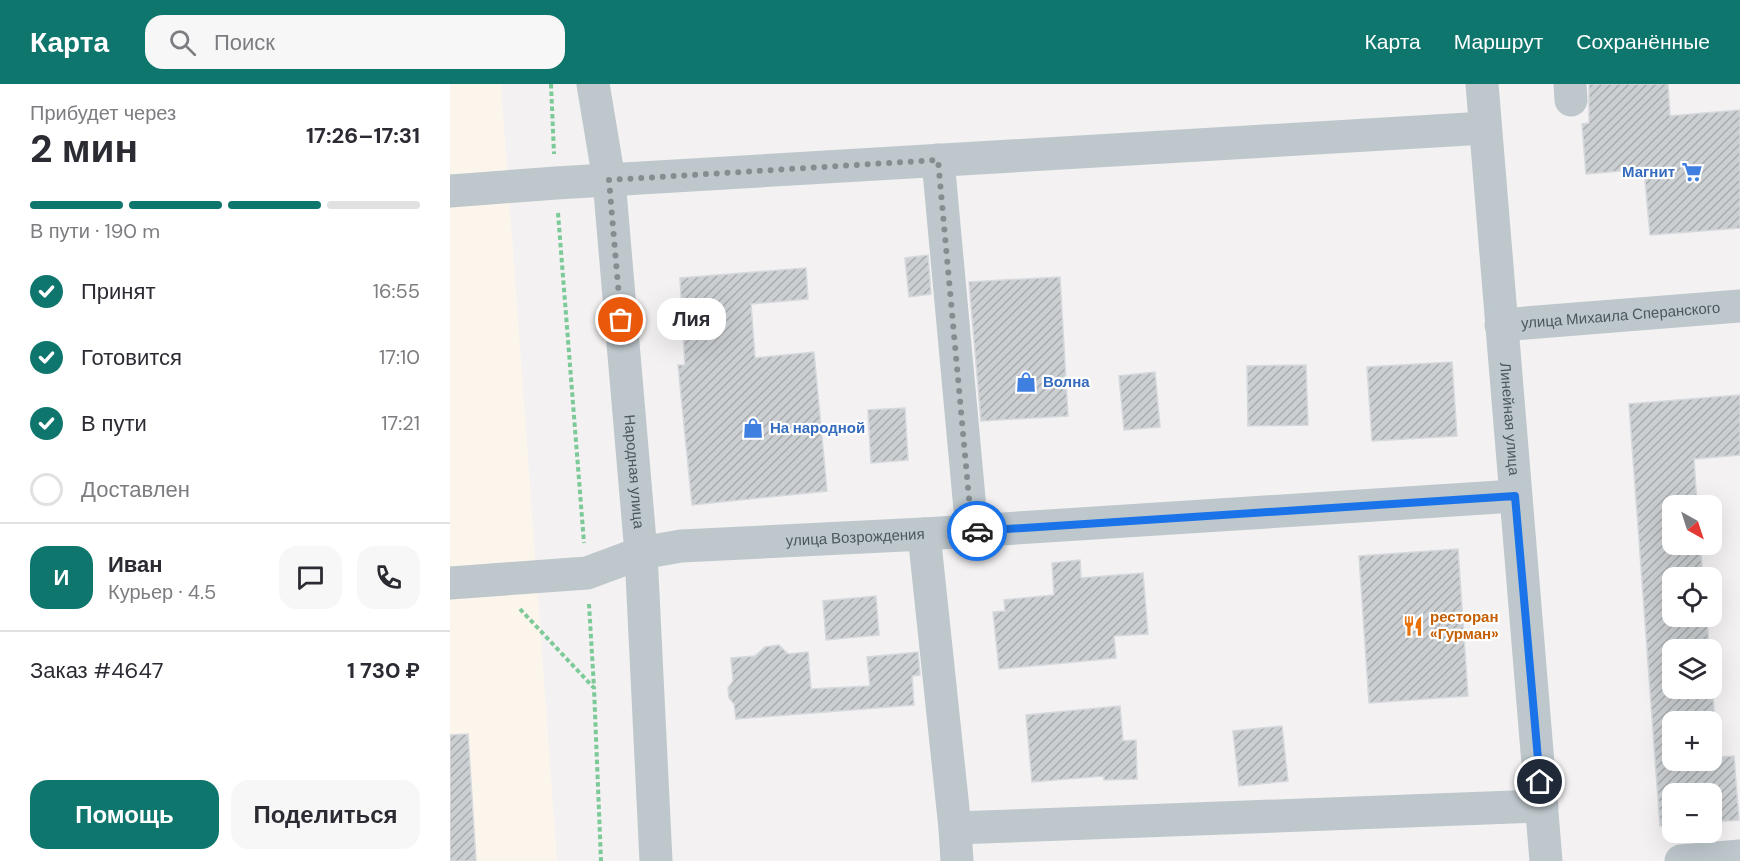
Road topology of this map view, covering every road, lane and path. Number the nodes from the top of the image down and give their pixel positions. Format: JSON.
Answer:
{"nodes":[{"id":1,"x":551,"y":84,"type":"edge"},
{"id":2,"x":593,"y":84,"type":"edge"},
{"id":3,"x":1482,"y":84,"type":"edge"},
{"id":4,"x":1485,"y":128,"type":"junction"},
{"id":5,"x":938,"y":160,"type":"junction"},
{"id":6,"x":609,"y":180,"type":"junction"},
{"id":7,"x":556,"y":183,"type":"junction"},
{"id":8,"x":450,"y":191,"type":"edge"},
{"id":9,"x":1740,"y":306,"type":"edge"},
{"id":10,"x":1502,"y":325,"type":"junction"},
{"id":11,"x":1515,"y":496,"type":"junction"},
{"id":12,"x":972,"y":531,"type":"junction"},
{"id":13,"x":924,"y":534,"type":"junction"},
{"id":14,"x":641,"y":554,"type":"junction"},
{"id":15,"x":586,"y":573,"type":"junction"},
{"id":16,"x":450,"y":583,"type":"edge"},
{"id":17,"x":518,"y":607,"type":"dead end"},
{"id":18,"x":594,"y":687,"type":"junction"},
{"id":19,"x":1542,"y":806,"type":"junction"},
{"id":20,"x":955,"y":828,"type":"junction"},
{"id":21,"x":1740,"y":856,"type":"edge"},
{"id":22,"x":601,"y":861,"type":"edge"},
{"id":23,"x":656,"y":861,"type":"edge"},
{"id":24,"x":957,"y":861,"type":"edge"},
{"id":25,"x":1546,"y":861,"type":"edge"},
{"id":26,"x":1681,"y":861,"type":"edge"}],
"edges":[{"from":1,"to":7,"type":"path"},
{"from":2,"to":6,"type":"street","name":"Народная улица"},
{"from":3,"to":4,"type":"street","name":"Линейная улица"},
{"from":4,"to":5,"type":"street"},
{"from":4,"to":10,"type":"street","name":"Линейная улица"},
{"from":5,"to":6,"type":"street"},
{"from":5,"to":12,"type":"street"},
{"from":6,"to":7,"type":"street"},
{"from":6,"to":14,"type":"street","name":"Народная улица"},
{"from":7,"to":8,"type":"street"},
{"from":7,"to":15,"type":"path"},
{"from":9,"to":10,"type":"street","name":"улица Михаила Сперанского"},
{"from":10,"to":11,"type":"street","name":"Линейная улица"},
{"from":11,"to":12,"type":"street","name":"улица Возрождения"},
{"from":11,"to":19,"type":"street","name":"Линейная улица"},
{"from":12,"to":13,"type":"street","name":"улица Возрождения"},
{"from":13,"to":14,"type":"street","name":"улица Возрождения"},
{"from":13,"to":20,"type":"street"},
{"from":14,"to":15,"type":"street","name":"улица Возрождения"},
{"from":14,"to":23,"type":"street","name":"Народная улица"},
{"from":15,"to":16,"type":"street","name":"улица Возрождения"},
{"from":15,"to":18,"type":"path"},
{"from":17,"to":18,"type":"path"},
{"from":18,"to":22,"type":"path"},
{"from":19,"to":20,"type":"street"},
{"from":19,"to":25,"type":"street","name":"Линейная улица"},
{"from":20,"to":24,"type":"street"},
{"from":21,"to":26,"type":"street"}]}
